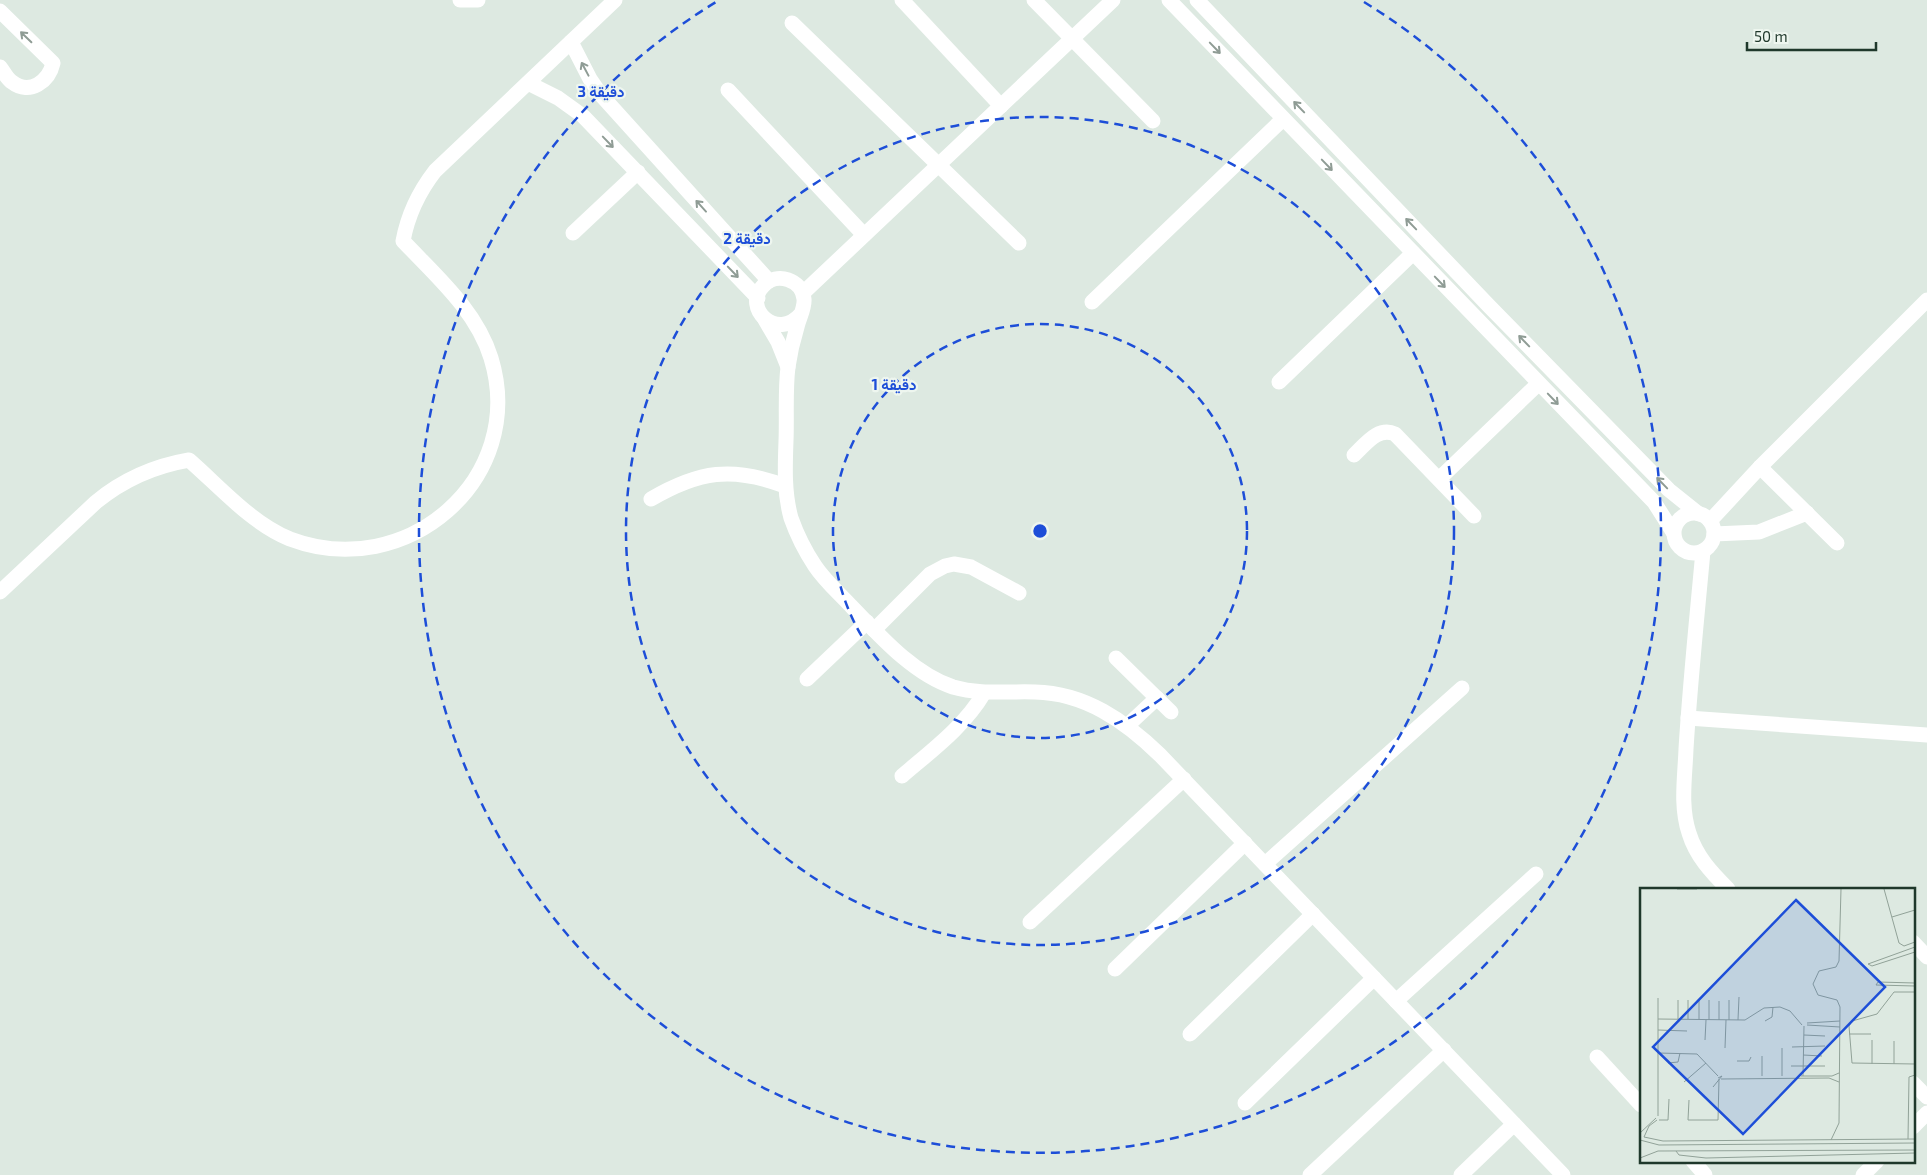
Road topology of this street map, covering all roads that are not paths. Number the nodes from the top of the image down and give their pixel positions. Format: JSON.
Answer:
{"nodes":[{"id":1,"x":460,"y":0,"type":"edge"},
{"id":2,"x":478,"y":0,"type":"edge"},
{"id":3,"x":615,"y":0,"type":"edge"},
{"id":4,"x":902,"y":0,"type":"edge"},
{"id":5,"x":1034,"y":0,"type":"edge"},
{"id":6,"x":1113,"y":0,"type":"edge"},
{"id":7,"x":1169,"y":0,"type":"edge"},
{"id":8,"x":1197,"y":0,"type":"edge"},
{"id":9,"x":0,"y":11,"type":"edge"},
{"id":10,"x":1214,"y":18,"type":"junction"},
{"id":11,"x":792,"y":24,"type":"dead end"},
{"id":12,"x":1200,"y":32,"type":"junction"},
{"id":13,"x":1072,"y":39,"type":"junction"},
{"id":14,"x":571,"y":42,"type":"junction"},
{"id":15,"x":0,"y":67,"type":"edge"},
{"id":16,"x":528,"y":82,"type":"junction"},
{"id":17,"x":728,"y":90,"type":"dead end"},
{"id":18,"x":1001,"y":106,"type":"junction"},
{"id":19,"x":613,"y":109,"type":"junction"},
{"id":20,"x":1283,"y":119,"type":"junction"},
{"id":21,"x":1153,"y":121,"type":"dead end"},
{"id":22,"x":594,"y":126,"type":"junction"},
{"id":23,"x":938,"y":165,"type":"junction"},
{"id":24,"x":638,"y":172,"type":"junction"},
{"id":25,"x":573,"y":233,"type":"dead end"},
{"id":26,"x":864,"y":235,"type":"junction"},
{"id":27,"x":1019,"y":243,"type":"dead end"},
{"id":28,"x":1413,"y":254,"type":"junction"},
{"id":29,"x":769,"y":281,"type":"junction"},
{"id":30,"x":803,"y":293,"type":"junction"},
{"id":31,"x":758,"y":298,"type":"junction"},
{"id":32,"x":1927,"y":300,"type":"edge"},
{"id":33,"x":1092,"y":302,"type":"dead end"},
{"id":34,"x":1489,"y":306,"type":"junction"},
{"id":35,"x":801,"y":314,"type":"junction"},
{"id":36,"x":764,"y":318,"type":"junction"},
{"id":37,"x":1475,"y":318,"type":"junction"},
{"id":38,"x":788,"y":369,"type":"junction"},
{"id":39,"x":1279,"y":382,"type":"dead end"},
{"id":40,"x":1538,"y":384,"type":"junction"},
{"id":41,"x":1354,"y":456,"type":"dead end"},
{"id":42,"x":1760,"y":467,"type":"junction"},
{"id":43,"x":1439,"y":479,"type":"junction"},
{"id":44,"x":785,"y":486,"type":"junction"},
{"id":45,"x":651,"y":499,"type":"dead end"},
{"id":46,"x":1806,"y":513,"type":"junction"},
{"id":47,"x":1474,"y":516,"type":"dead end"},
{"id":48,"x":1707,"y":523,"type":"junction"},
{"id":49,"x":1674,"y":532,"type":"junction"},
{"id":50,"x":1837,"y":543,"type":"dead end"},
{"id":51,"x":1703,"y":551,"type":"junction"},
{"id":52,"x":0,"y":592,"type":"edge"},
{"id":53,"x":1019,"y":593,"type":"dead end"},
{"id":54,"x":871,"y":626,"type":"junction"},
{"id":55,"x":1116,"y":658,"type":"dead end"},
{"id":56,"x":806,"y":679,"type":"dead end"},
{"id":57,"x":1462,"y":688,"type":"dead end"},
{"id":58,"x":984,"y":693,"type":"junction"},
{"id":59,"x":1157,"y":698,"type":"junction"},
{"id":60,"x":1171,"y":712,"type":"dead end"},
{"id":61,"x":1688,"y":718,"type":"junction"},
{"id":62,"x":1128,"y":726,"type":"junction"},
{"id":63,"x":1927,"y":735,"type":"edge"},
{"id":64,"x":902,"y":776,"type":"dead end"},
{"id":65,"x":1184,"y":779,"type":"junction"},
{"id":66,"x":1245,"y":843,"type":"junction"},
{"id":67,"x":1265,"y":864,"type":"junction"},
{"id":68,"x":1536,"y":874,"type":"dead end"},
{"id":69,"x":1727,"y":888,"type":"edge"},
{"id":70,"x":1313,"y":914,"type":"junction"},
{"id":71,"x":1030,"y":922,"type":"dead end"},
{"id":72,"x":1914,"y":943,"type":"edge"},
{"id":73,"x":1927,"y":957,"type":"edge"},
{"id":74,"x":1115,"y":969,"type":"dead end"},
{"id":75,"x":1374,"y":978,"type":"junction"},
{"id":76,"x":1396,"y":1001,"type":"junction"},
{"id":77,"x":1190,"y":1034,"type":"dead end"},
{"id":78,"x":1444,"y":1050,"type":"junction"},
{"id":79,"x":1597,"y":1057,"type":"dead end"},
{"id":80,"x":1914,"y":1084,"type":"edge"},
{"id":81,"x":1927,"y":1097,"type":"edge"},
{"id":82,"x":1245,"y":1103,"type":"dead end"},
{"id":83,"x":1640,"y":1104,"type":"edge"},
{"id":84,"x":1927,"y":1113,"type":"edge"},
{"id":85,"x":1514,"y":1124,"type":"junction"},
{"id":86,"x":1914,"y":1126,"type":"edge"},
{"id":87,"x":1693,"y":1162,"type":"edge"},
{"id":88,"x":1877,"y":1162,"type":"edge"},
{"id":89,"x":1310,"y":1175,"type":"edge"},
{"id":90,"x":1461,"y":1175,"type":"edge"},
{"id":91,"x":1563,"y":1175,"type":"edge"},
{"id":92,"x":1705,"y":1175,"type":"edge"},
{"id":93,"x":1863,"y":1175,"type":"edge"}],
"edges":[{"from":1,"to":2,"type":"street"},
{"from":3,"to":14,"type":"street"},
{"from":4,"to":18,"type":"street"},
{"from":5,"to":13,"type":"street"},
{"from":6,"to":13,"type":"street"},
{"from":7,"to":12,"type":"street"},
{"from":8,"to":10,"type":"street"},
{"from":15,"to":9,"type":"street","one_way":true},
{"from":10,"to":12,"type":"street"},
{"from":34,"to":10,"type":"street","one_way":true},
{"from":11,"to":23,"type":"street"},
{"from":12,"to":20,"type":"street","one_way":true},
{"from":13,"to":18,"type":"street"},
{"from":13,"to":21,"type":"street"},
{"from":14,"to":16,"type":"street"},
{"from":19,"to":14,"type":"street","one_way":true},
{"from":16,"to":22,"type":"street"},
{"from":16,"to":52,"type":"street"},
{"from":17,"to":26,"type":"street"},
{"from":18,"to":23,"type":"street"},
{"from":19,"to":22,"type":"street"},
{"from":29,"to":19,"type":"street","one_way":true},
{"from":20,"to":28,"type":"street","one_way":true},
{"from":20,"to":33,"type":"street"},
{"from":22,"to":24,"type":"street","one_way":true},
{"from":23,"to":26,"type":"street"},
{"from":23,"to":27,"type":"street"},
{"from":24,"to":25,"type":"street"},
{"from":24,"to":31,"type":"street","one_way":true},
{"from":26,"to":30,"type":"street"},
{"from":28,"to":37,"type":"street","one_way":true},
{"from":28,"to":39,"type":"street"},
{"from":29,"to":30,"type":"street"},
{"from":29,"to":31,"type":"street"},
{"from":30,"to":35,"type":"street"},
{"from":31,"to":36,"type":"street"},
{"from":32,"to":42,"type":"street"},
{"from":34,"to":37,"type":"street"},
{"from":48,"to":34,"type":"street","one_way":true},
{"from":35,"to":36,"type":"street"},
{"from":35,"to":38,"type":"street"},
{"from":36,"to":38,"type":"street"},
{"from":37,"to":40,"type":"street"},
{"from":38,"to":44,"type":"street"},
{"from":40,"to":43,"type":"street"},
{"from":40,"to":49,"type":"street","one_way":true},
{"from":41,"to":43,"type":"street"},
{"from":42,"to":46,"type":"street"},
{"from":42,"to":48,"type":"street"},
{"from":43,"to":47,"type":"street"},
{"from":44,"to":45,"type":"street"},
{"from":44,"to":54,"type":"street"},
{"from":46,"to":48,"type":"street"},
{"from":46,"to":50,"type":"street"},
{"from":48,"to":49,"type":"street"},
{"from":48,"to":51,"type":"street"},
{"from":49,"to":51,"type":"street"},
{"from":51,"to":61,"type":"street"},
{"from":53,"to":54,"type":"street"},
{"from":54,"to":56,"type":"street"},
{"from":54,"to":58,"type":"street"},
{"from":55,"to":59,"type":"street"},
{"from":57,"to":67,"type":"street"},
{"from":58,"to":62,"type":"street"},
{"from":58,"to":64,"type":"street"},
{"from":59,"to":60,"type":"street"},
{"from":59,"to":62,"type":"street"},
{"from":61,"to":63,"type":"street"},
{"from":61,"to":69,"type":"street"},
{"from":62,"to":65,"type":"street"},
{"from":65,"to":66,"type":"street"},
{"from":65,"to":71,"type":"street"},
{"from":66,"to":67,"type":"street"},
{"from":66,"to":74,"type":"street"},
{"from":67,"to":70,"type":"street"},
{"from":68,"to":76,"type":"street"},
{"from":70,"to":75,"type":"street"},
{"from":70,"to":77,"type":"street"},
{"from":72,"to":73,"type":"street"},
{"from":75,"to":76,"type":"street"},
{"from":75,"to":82,"type":"street"},
{"from":76,"to":78,"type":"street"},
{"from":78,"to":85,"type":"street"},
{"from":78,"to":89,"type":"street"},
{"from":79,"to":83,"type":"street"},
{"from":80,"to":81,"type":"street"},
{"from":84,"to":86,"type":"street"},
{"from":85,"to":90,"type":"street"},
{"from":85,"to":91,"type":"street"},
{"from":87,"to":92,"type":"street"},
{"from":88,"to":93,"type":"street"}]}
